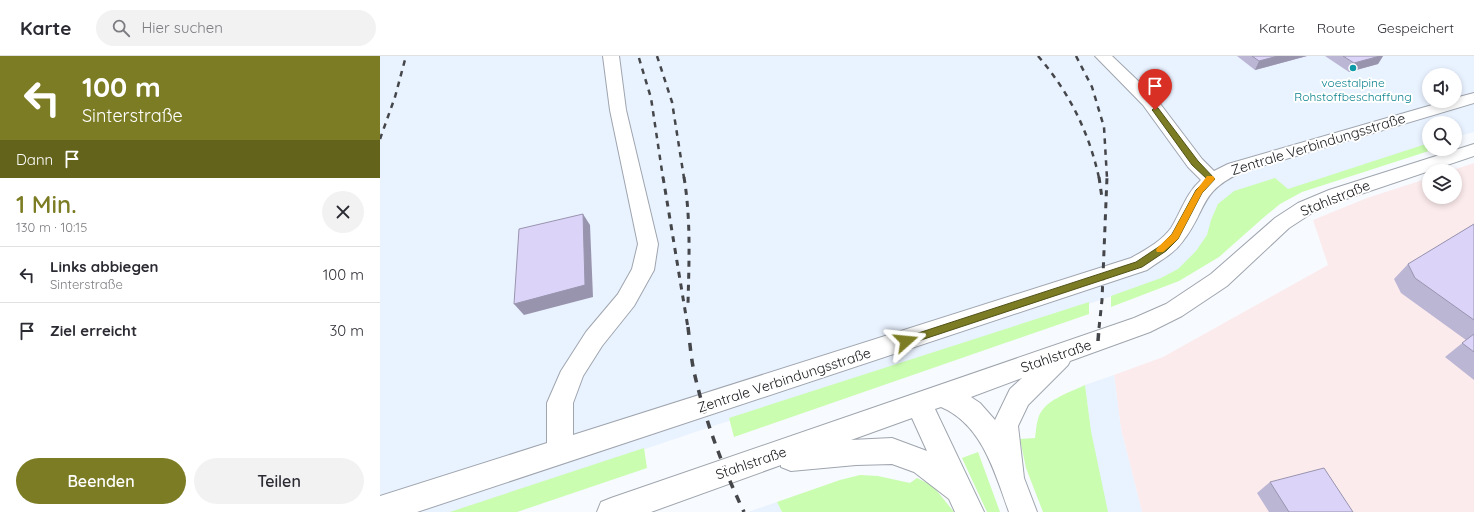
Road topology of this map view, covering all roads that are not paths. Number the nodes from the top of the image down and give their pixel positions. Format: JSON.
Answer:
{"nodes":[{"id":1,"x":611,"y":56,"type":"edge"},
{"id":2,"x":1103,"y":56,"type":"edge"},
{"id":3,"x":1474,"y":98,"type":"edge"},
{"id":4,"x":1474,"y":150,"type":"edge"},
{"id":5,"x":1211,"y":179,"type":"junction"},
{"id":6,"x":1066,"y":352,"type":"junction"},
{"id":7,"x":930,"y":400,"type":"junction"},
{"id":8,"x":560,"y":452,"type":"junction"},
{"id":9,"x":756,"y":461,"type":"junction"},
{"id":10,"x":1010,"y":478,"type":"junction"},
{"id":11,"x":958,"y":489,"type":"junction"},
{"id":12,"x":380,"y":510,"type":"edge"},
{"id":13,"x":611,"y":512,"type":"edge"},
{"id":14,"x":970,"y":512,"type":"edge"},
{"id":15,"x":1023,"y":512,"type":"edge"}],
"edges":[{"from":1,"to":8,"type":"street"},
{"from":2,"to":5,"type":"street"},
{"from":3,"to":5,"type":"street","name":"Zentrale Verbindungsstraße"},
{"from":4,"to":6,"type":"street","name":"Stahlstraße"},
{"from":5,"to":8,"type":"street","name":"Zentrale Verbindungsstraße"},
{"from":6,"to":7,"type":"street","name":"Stahlstraße"},
{"from":6,"to":10,"type":"street"},
{"from":7,"to":9,"type":"street","name":"Stahlstraße"},
{"from":7,"to":10,"type":"street"},
{"from":7,"to":11,"type":"street"},
{"from":8,"to":12,"type":"street","name":"Zentrale Verbindungsstraße"},
{"from":9,"to":11,"type":"street"},
{"from":9,"to":13,"type":"street","name":"Stahlstraße"},
{"from":10,"to":15,"type":"street"},
{"from":11,"to":14,"type":"street"}]}
